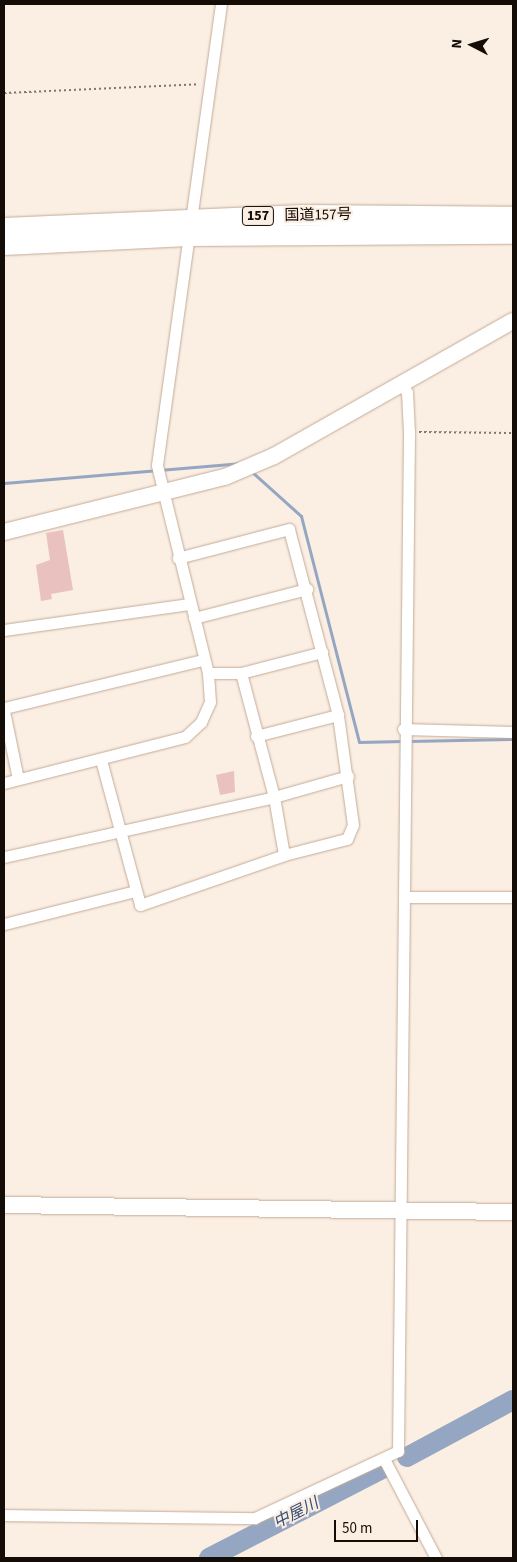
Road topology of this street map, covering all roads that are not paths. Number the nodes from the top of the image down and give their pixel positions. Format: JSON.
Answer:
{"nodes":[{"id":1,"x":221,"y":4,"type":"edge"},
{"id":2,"x":513,"y":217,"type":"edge"},
{"id":3,"x":4,"y":228,"type":"edge"},
{"id":4,"x":189,"y":228,"type":"junction"},
{"id":5,"x":513,"y":234,"type":"edge"},
{"id":6,"x":4,"y":245,"type":"edge"},
{"id":7,"x":513,"y":321,"type":"edge"},
{"id":8,"x":400,"y":384,"type":"junction"},
{"id":9,"x":161,"y":494,"type":"junction"},
{"id":10,"x":4,"y":532,"type":"edge"},
{"id":11,"x":178,"y":558,"type":"junction"},
{"id":12,"x":307,"y":590,"type":"junction"},
{"id":13,"x":189,"y":604,"type":"junction"},
{"id":14,"x":194,"y":618,"type":"junction"},
{"id":15,"x":4,"y":630,"type":"edge"},
{"id":16,"x":322,"y":652,"type":"junction"},
{"id":17,"x":203,"y":660,"type":"junction"},
{"id":18,"x":208,"y":673,"type":"junction"},
{"id":19,"x":241,"y":673,"type":"junction"},
{"id":20,"x":4,"y":709,"type":"edge"},
{"id":21,"x":338,"y":715,"type":"junction"},
{"id":22,"x":513,"y":732,"type":"edge"},
{"id":23,"x":256,"y":736,"type":"junction"},
{"id":24,"x":403,"y":737,"type":"junction"},
{"id":25,"x":102,"y":760,"type":"junction"},
{"id":26,"x":348,"y":776,"type":"junction"},
{"id":27,"x":18,"y":779,"type":"junction"},
{"id":28,"x":4,"y":783,"type":"edge"},
{"id":29,"x":274,"y":797,"type":"junction"},
{"id":30,"x":120,"y":829,"type":"junction"},
{"id":31,"x":284,"y":855,"type":"junction"},
{"id":32,"x":4,"y":857,"type":"edge"},
{"id":33,"x":135,"y":892,"type":"junction"},
{"id":34,"x":404,"y":897,"type":"junction"},
{"id":35,"x":513,"y":897,"type":"edge"},
{"id":36,"x":4,"y":924,"type":"edge"},
{"id":37,"x":4,"y":1205,"type":"edge"},
{"id":38,"x":399,"y":1210,"type":"junction"},
{"id":39,"x":513,"y":1212,"type":"edge"},
{"id":40,"x":384,"y":1459,"type":"junction"},
{"id":41,"x":4,"y":1515,"type":"edge"},
{"id":42,"x":436,"y":1558,"type":"edge"}],
"edges":[{"from":1,"to":4,"type":"street"},
{"from":2,"to":4,"type":"highway","name":"国道157号","number":"157"},
{"from":3,"to":4,"type":"highway","name":"国道157号","number":"157"},
{"from":4,"to":5,"type":"highway","name":"国道157号","number":"157"},
{"from":4,"to":6,"type":"highway","name":"国道157号","number":"157"},
{"from":4,"to":9,"type":"street"},
{"from":7,"to":8,"type":"street"},
{"from":8,"to":9,"type":"street"},
{"from":8,"to":24,"type":"street"},
{"from":9,"to":10,"type":"street"},
{"from":9,"to":11,"type":"street"},
{"from":11,"to":12,"type":"street"},
{"from":11,"to":13,"type":"street"},
{"from":12,"to":14,"type":"street"},
{"from":12,"to":16,"type":"street"},
{"from":13,"to":14,"type":"street"},
{"from":13,"to":15,"type":"street"},
{"from":14,"to":17,"type":"street"},
{"from":16,"to":19,"type":"street"},
{"from":16,"to":21,"type":"street"},
{"from":17,"to":18,"type":"street"},
{"from":17,"to":20,"type":"street"},
{"from":18,"to":19,"type":"street"},
{"from":18,"to":25,"type":"street"},
{"from":19,"to":23,"type":"street"},
{"from":20,"to":27,"type":"street"},
{"from":21,"to":23,"type":"street"},
{"from":21,"to":26,"type":"street"},
{"from":22,"to":24,"type":"street"},
{"from":23,"to":29,"type":"street"},
{"from":24,"to":34,"type":"street"},
{"from":25,"to":27,"type":"street"},
{"from":25,"to":30,"type":"street"},
{"from":26,"to":29,"type":"street"},
{"from":26,"to":31,"type":"street"},
{"from":27,"to":28,"type":"street"},
{"from":29,"to":30,"type":"street"},
{"from":29,"to":31,"type":"street"},
{"from":30,"to":32,"type":"street"},
{"from":30,"to":33,"type":"street"},
{"from":31,"to":33,"type":"street"},
{"from":33,"to":36,"type":"street"},
{"from":34,"to":35,"type":"street"},
{"from":34,"to":38,"type":"street"},
{"from":37,"to":38,"type":"street"},
{"from":38,"to":39,"type":"street"},
{"from":38,"to":40,"type":"street"},
{"from":40,"to":41,"type":"street"},
{"from":40,"to":42,"type":"street"}]}
